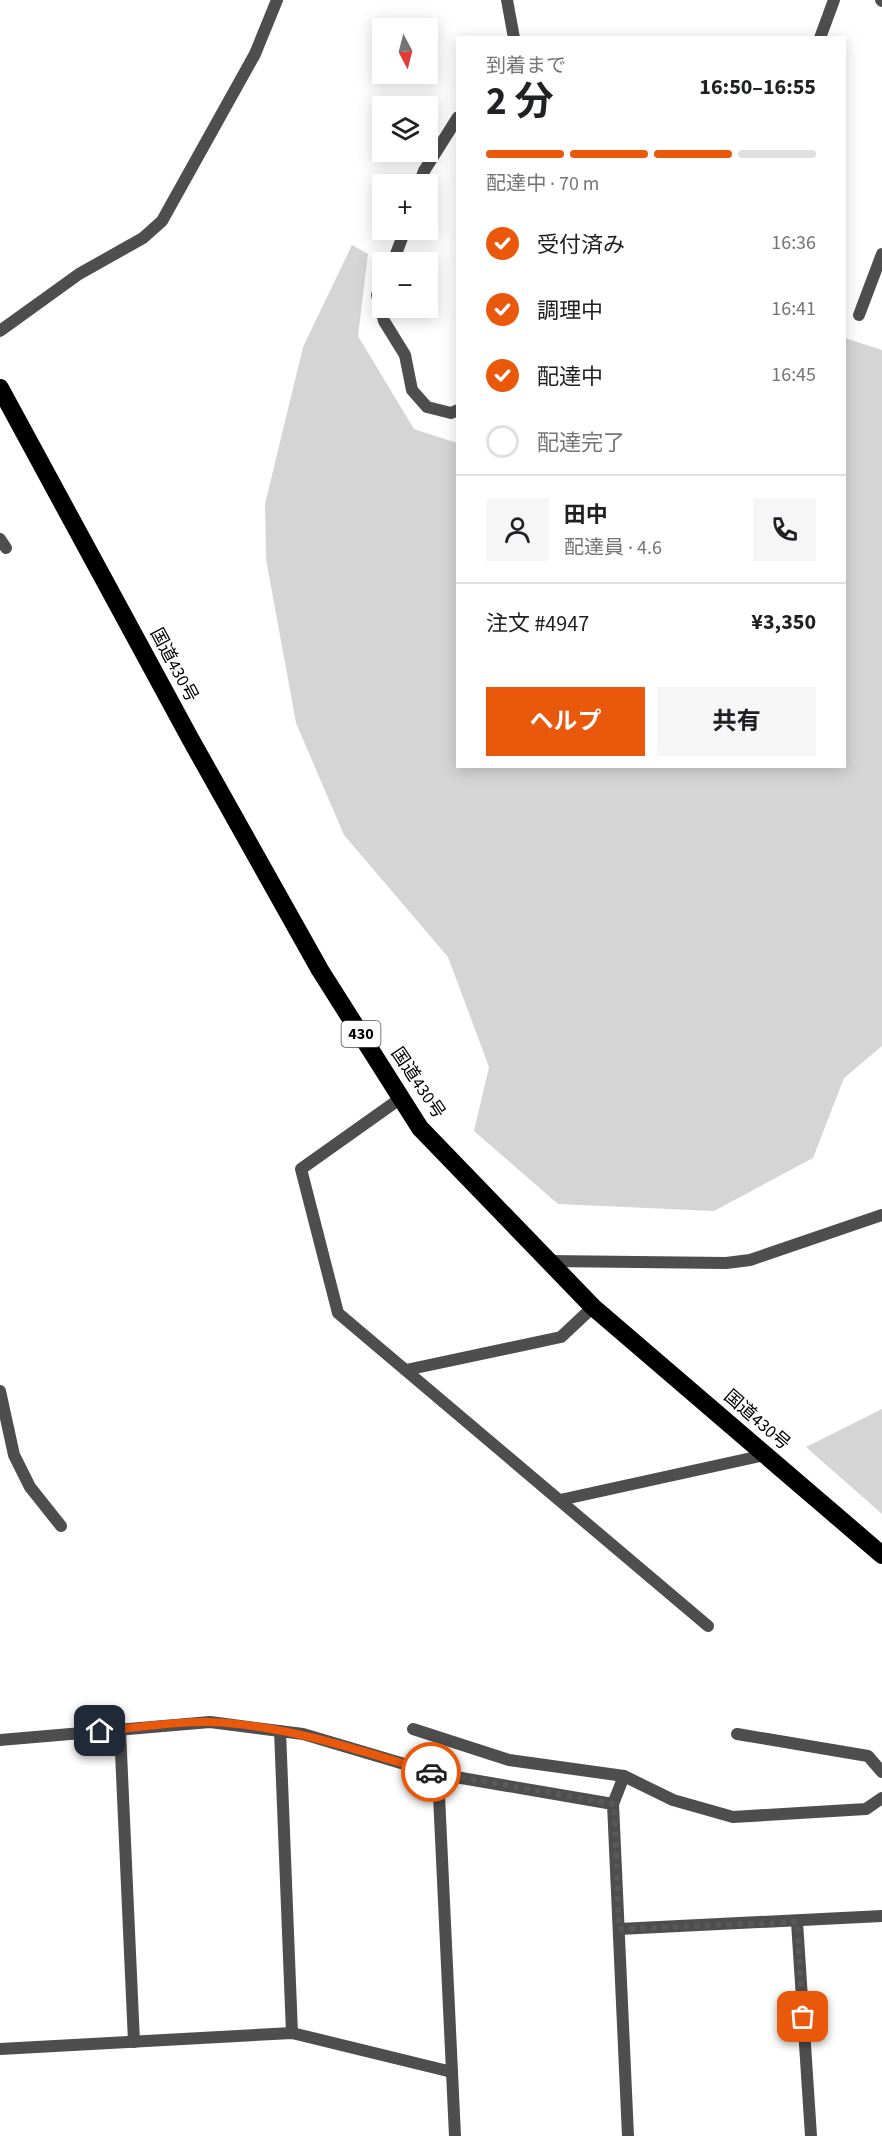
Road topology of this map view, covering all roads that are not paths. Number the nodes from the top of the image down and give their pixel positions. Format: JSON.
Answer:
{"nodes":[{"id":1,"x":276,"y":0,"type":"edge"},
{"id":2,"x":507,"y":0,"type":"edge"},
{"id":3,"x":834,"y":0,"type":"edge"},
{"id":4,"x":513,"y":36,"type":"edge"},
{"id":5,"x":821,"y":36,"type":"edge"},
{"id":6,"x":456,"y":120,"type":"edge"},
{"id":7,"x":423,"y":174,"type":"edge"},
{"id":8,"x":882,"y":254,"type":"edge"},
{"id":9,"x":859,"y":315,"type":"dead end"},
{"id":10,"x":383,"y":318,"type":"edge"},
{"id":11,"x":0,"y":331,"type":"edge"},
{"id":12,"x":0,"y":388,"type":"edge"},
{"id":13,"x":456,"y":411,"type":"edge"},
{"id":14,"x":401,"y":1098,"type":"junction"},
{"id":15,"x":882,"y":1215,"type":"edge"},
{"id":16,"x":548,"y":1261,"type":"junction"},
{"id":17,"x":593,"y":1307,"type":"junction"},
{"id":18,"x":406,"y":1370,"type":"junction"},
{"id":19,"x":0,"y":1391,"type":"edge"},
{"id":20,"x":765,"y":1455,"type":"junction"},
{"id":21,"x":560,"y":1500,"type":"junction"},
{"id":22,"x":62,"y":1526,"type":"dead end"},
{"id":23,"x":882,"y":1555,"type":"edge"},
{"id":24,"x":708,"y":1626,"type":"dead end"},
{"id":25,"x":120,"y":1730,"type":"junction"},
{"id":26,"x":414,"y":1730,"type":"dead end"},
{"id":27,"x":280,"y":1731,"type":"junction"},
{"id":28,"x":737,"y":1734,"type":"dead end"},
{"id":29,"x":0,"y":1740,"type":"edge"},
{"id":30,"x":882,"y":1772,"type":"edge"},
{"id":31,"x":438,"y":1774,"type":"junction"},
{"id":32,"x":624,"y":1776,"type":"junction"},
{"id":33,"x":882,"y":1798,"type":"edge"},
{"id":34,"x":614,"y":1804,"type":"junction"},
{"id":35,"x":882,"y":1916,"type":"edge"},
{"id":36,"x":797,"y":1922,"type":"junction"},
{"id":37,"x":619,"y":1929,"type":"junction"},
{"id":38,"x":292,"y":2033,"type":"junction"},
{"id":39,"x":134,"y":2042,"type":"junction"},
{"id":40,"x":0,"y":2049,"type":"edge"},
{"id":41,"x":453,"y":2072,"type":"junction"},
{"id":42,"x":454,"y":2136,"type":"edge"},
{"id":43,"x":628,"y":2136,"type":"edge"},
{"id":44,"x":811,"y":2136,"type":"edge"}],
"edges":[{"from":1,"to":11,"type":"street"},
{"from":2,"to":4,"type":"street"},
{"from":3,"to":5,"type":"street"},
{"from":6,"to":7,"type":"street"},
{"from":8,"to":9,"type":"street"},
{"from":10,"to":13,"type":"street"},
{"from":12,"to":14,"type":"highway","name":"国道430号","number":"430"},
{"from":14,"to":16,"type":"highway","name":"国道430号","number":"430"},
{"from":14,"to":18,"type":"street"},
{"from":15,"to":16,"type":"street"},
{"from":16,"to":17,"type":"highway","name":"国道430号","number":"430"},
{"from":17,"to":18,"type":"street"},
{"from":17,"to":20,"type":"highway","name":"国道430号","number":"430"},
{"from":18,"to":21,"type":"street"},
{"from":19,"to":22,"type":"street"},
{"from":20,"to":21,"type":"street"},
{"from":20,"to":23,"type":"highway","name":"国道430号","number":"430"},
{"from":21,"to":24,"type":"street"},
{"from":25,"to":27,"type":"street"},
{"from":25,"to":29,"type":"street"},
{"from":25,"to":39,"type":"street"},
{"from":26,"to":32,"type":"street"},
{"from":27,"to":31,"type":"street"},
{"from":27,"to":38,"type":"street"},
{"from":28,"to":30,"type":"street"},
{"from":31,"to":34,"type":"street"},
{"from":31,"to":41,"type":"street"},
{"from":32,"to":33,"type":"street"},
{"from":32,"to":34,"type":"street"},
{"from":34,"to":37,"type":"street"},
{"from":35,"to":36,"type":"street"},
{"from":36,"to":37,"type":"street"},
{"from":36,"to":44,"type":"street"},
{"from":37,"to":43,"type":"street"},
{"from":38,"to":39,"type":"street"},
{"from":38,"to":41,"type":"street"},
{"from":39,"to":40,"type":"street"},
{"from":41,"to":42,"type":"street"}]}
